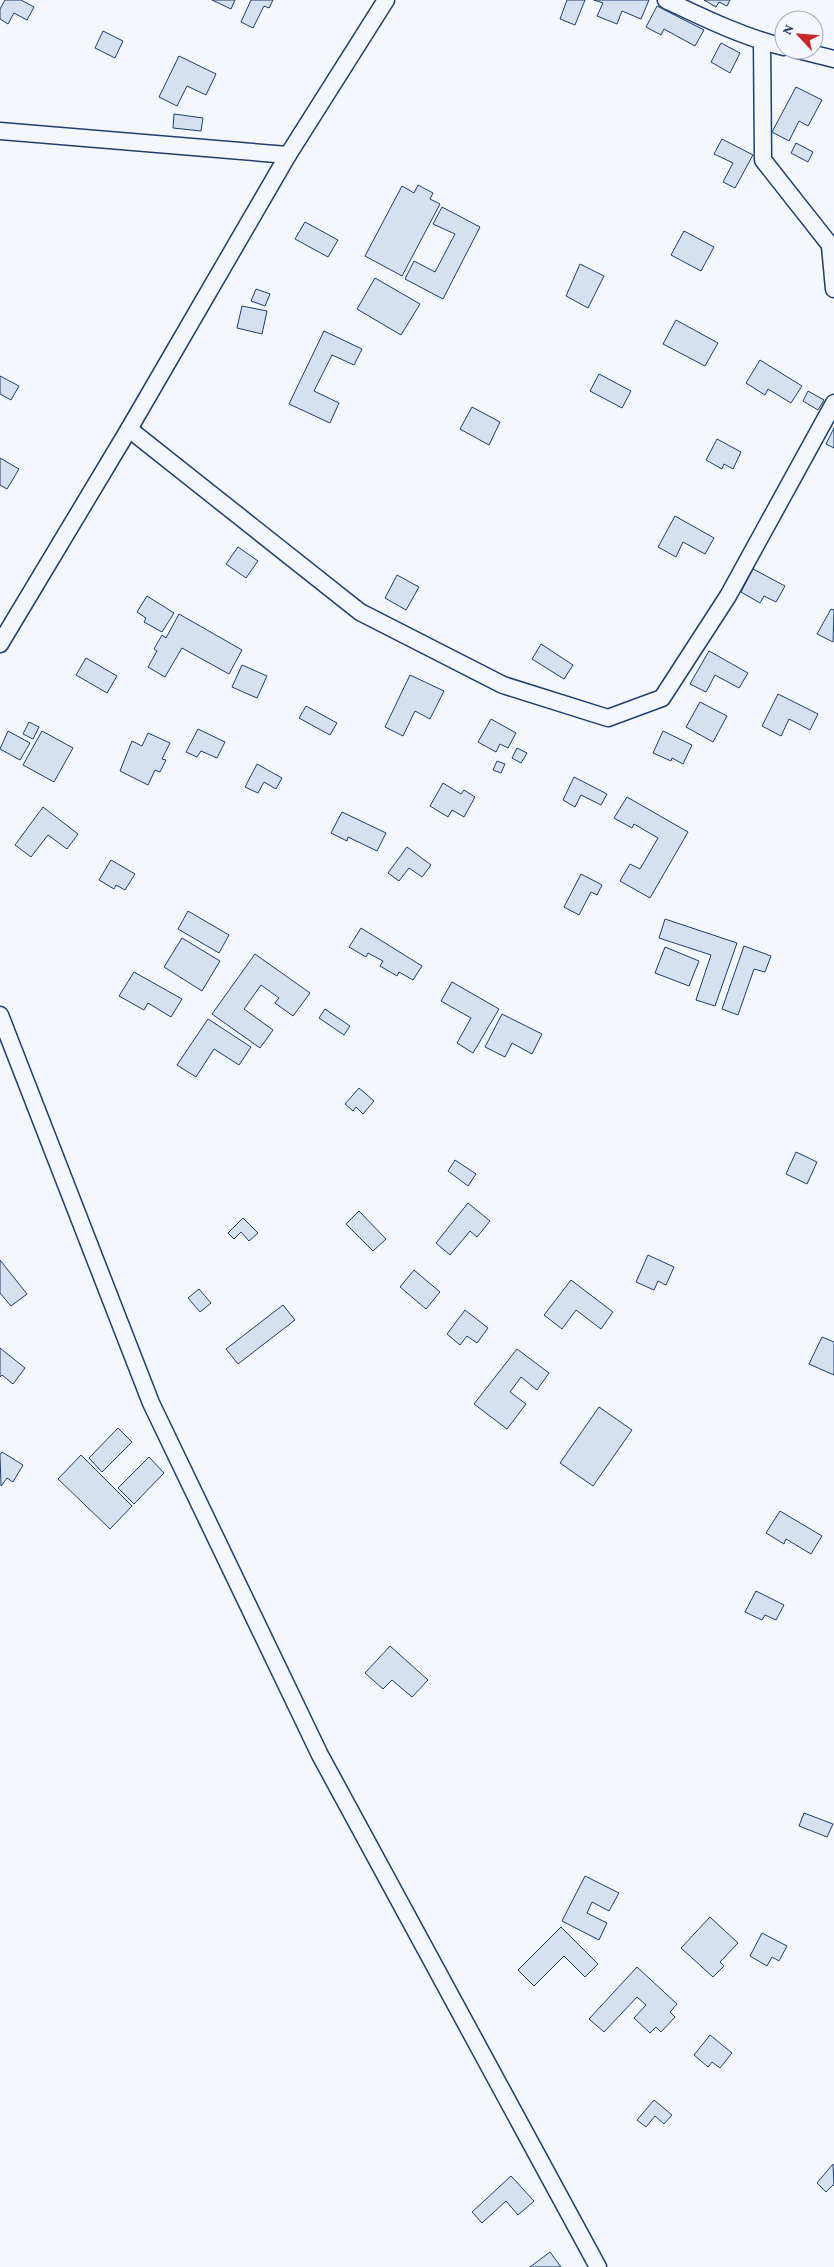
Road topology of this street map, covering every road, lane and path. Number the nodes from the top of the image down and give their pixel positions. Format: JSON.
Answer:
{"nodes":[{"id":1,"x":386,"y":0,"type":"edge"},
{"id":2,"x":666,"y":0,"type":"edge"},
{"id":3,"x":762,"y":41,"type":"junction"},
{"id":4,"x":774,"y":44,"type":"edge"},
{"id":5,"x":0,"y":131,"type":"edge"},
{"id":6,"x":288,"y":155,"type":"junction"},
{"id":7,"x":832,"y":248,"type":"edge"},
{"id":8,"x":834,"y":289,"type":"edge"},
{"id":9,"x":834,"y":403,"type":"edge"},
{"id":10,"x":129,"y":429,"type":"junction"},
{"id":11,"x":0,"y":644,"type":"edge"},
{"id":12,"x":0,"y":1015,"type":"edge"},
{"id":13,"x":598,"y":2267,"type":"edge"}],
"edges":[{"from":1,"to":6,"type":"street"},
{"from":2,"to":3,"type":"street"},
{"from":3,"to":4,"type":"street"},
{"from":3,"to":7,"type":"street"},
{"from":5,"to":6,"type":"street"},
{"from":6,"to":10,"type":"street"},
{"from":7,"to":8,"type":"street"},
{"from":9,"to":10,"type":"street"},
{"from":10,"to":11,"type":"street"},
{"from":12,"to":13,"type":"street"}]}
